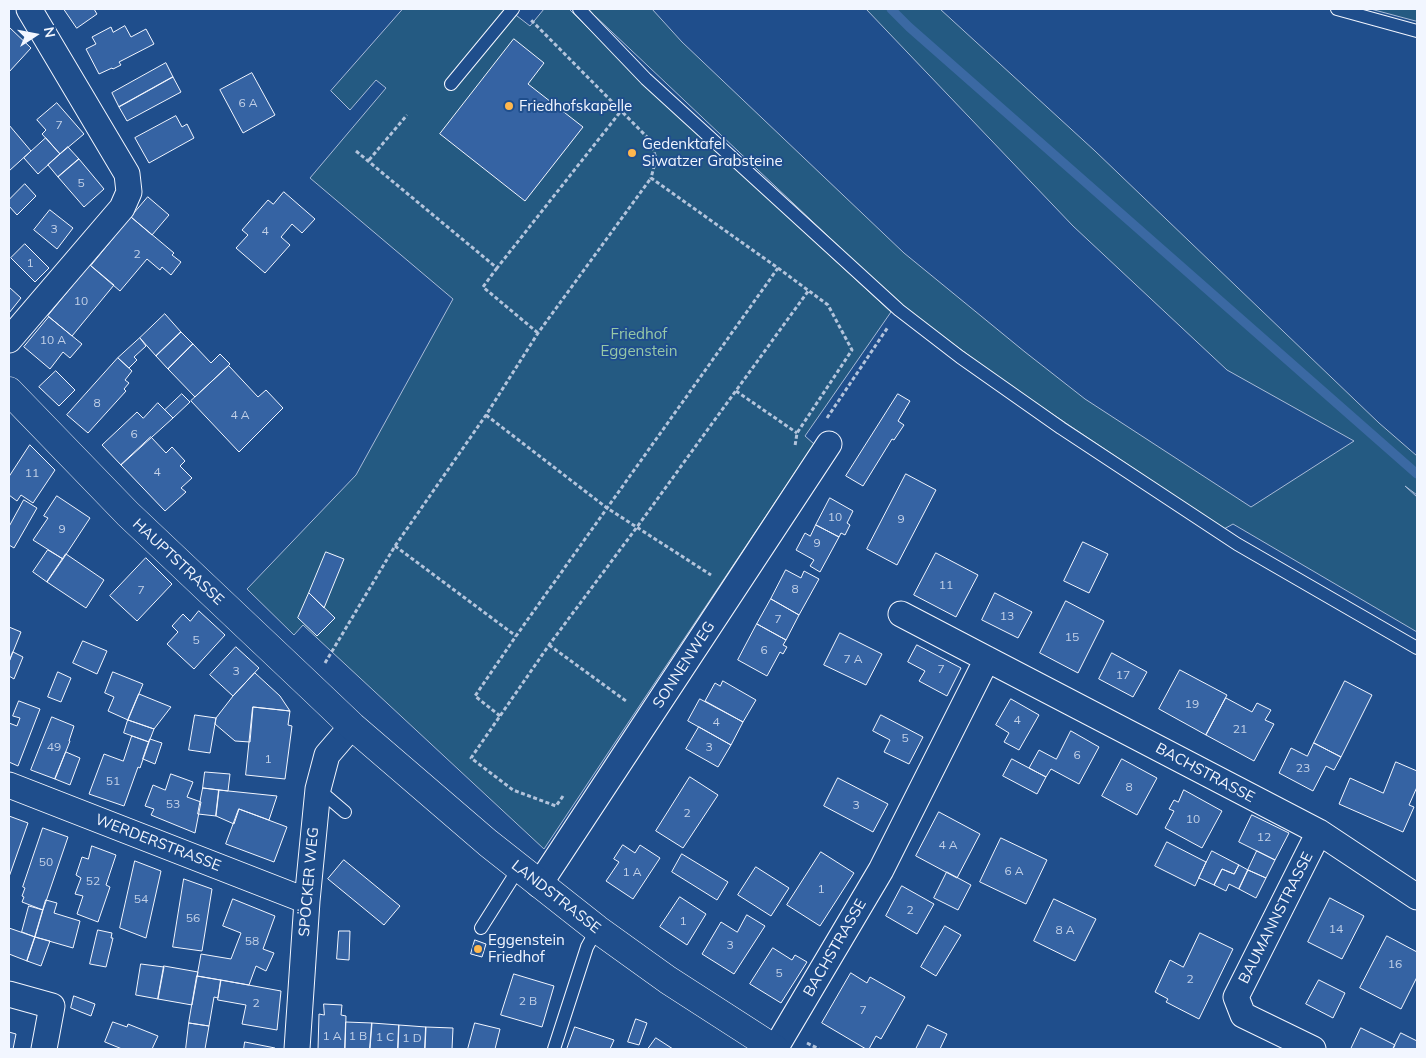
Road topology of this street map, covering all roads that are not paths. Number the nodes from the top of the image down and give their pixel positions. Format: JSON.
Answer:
{"nodes":[{"id":1,"x":29,"y":9,"type":"edge"},
{"id":2,"x":513,"y":9,"type":"edge"},
{"id":3,"x":579,"y":9,"type":"edge"},
{"id":4,"x":1338,"y":9,"type":"edge"},
{"id":5,"x":1417,"y":31,"type":"edge"},
{"id":6,"x":451,"y":84,"type":"dead end"},
{"id":7,"x":9,"y":340,"type":"edge"},
{"id":8,"x":9,"y":392,"type":"edge"},
{"id":9,"x":829,"y":444,"type":"road end"},
{"id":10,"x":901,"y":614,"type":"dead end"},
{"id":11,"x":1417,"y":648,"type":"edge"},
{"id":12,"x":987,"y":659,"type":"junction"},
{"id":13,"x":352,"y":726,"type":"junction"},
{"id":14,"x":9,"y":785,"type":"edge"},
{"id":15,"x":318,"y":789,"type":"junction"},
{"id":16,"x":345,"y":812,"type":"dead end"},
{"id":17,"x":1319,"y":832,"type":"junction"},
{"id":18,"x":519,"y":868,"type":"junction"},
{"id":19,"x":540,"y":885,"type":"junction"},
{"id":20,"x":1417,"y":897,"type":"edge"},
{"id":21,"x":307,"y":901,"type":"junction"},
{"id":22,"x":481,"y":928,"type":"dead end"},
{"id":23,"x":597,"y":929,"type":"junction"},
{"id":24,"x":9,"y":994,"type":"edge"},
{"id":25,"x":44,"y":1049,"type":"edge"},
{"id":26,"x":297,"y":1049,"type":"edge"},
{"id":27,"x":554,"y":1049,"type":"edge"},
{"id":28,"x":776,"y":1049,"type":"edge"},
{"id":29,"x":1313,"y":1049,"type":"edge"}],
"edges":[{"from":1,"to":7,"type":"street"},
{"from":2,"to":6,"type":"lane"},
{"from":3,"to":11,"type":"lane"},
{"from":4,"to":5,"type":"lane"},
{"from":8,"to":13,"type":"street","name":"HAUPTSTRASSE"},
{"from":9,"to":19,"type":"street","name":"SONNENWEG"},
{"from":10,"to":12,"type":"street","name":"BACHSTRASSE"},
{"from":12,"to":17,"type":"street","name":"BACHSTRASSE"},
{"from":12,"to":28,"type":"street","name":"BACHSTRASSE"},
{"from":13,"to":15,"type":"street","name":"SPÖCKER WEG"},
{"from":13,"to":18,"type":"street","name":"LANDSTRASSE"},
{"from":14,"to":21,"type":"street","name":"WERDERSTRASSE"},
{"from":15,"to":16,"type":"lane"},
{"from":15,"to":21,"type":"street","name":"SPÖCKER WEG"},
{"from":17,"to":20,"type":"street","name":"BACHSTRASSE"},
{"from":17,"to":29,"type":"street","name":"BAUMANNSTRASSE"},
{"from":18,"to":19,"type":"street","name":"LANDSTRASSE"},
{"from":18,"to":22,"type":"lane"},
{"from":19,"to":23,"type":"street","name":"LANDSTRASSE"},
{"from":21,"to":26,"type":"street","name":"SPÖCKER WEG"},
{"from":23,"to":27,"type":"lane"},
{"from":23,"to":28,"type":"street","name":"LANDSTRASSE"},
{"from":24,"to":25,"type":"street"}]}
